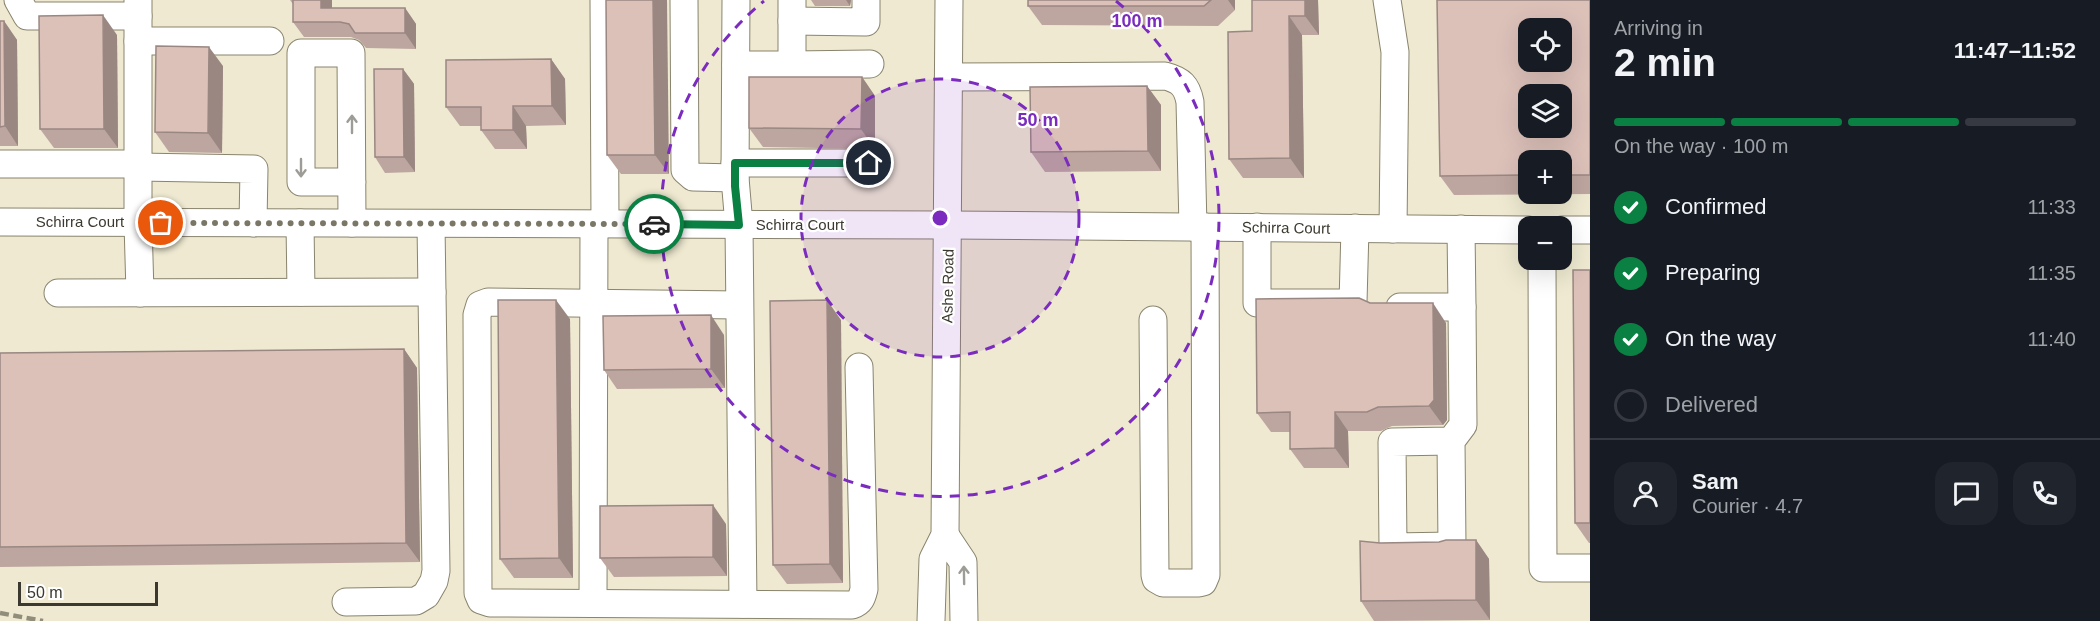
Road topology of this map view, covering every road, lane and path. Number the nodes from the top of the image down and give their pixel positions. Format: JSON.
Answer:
{"nodes":[{"id":1,"x":18,"y":0,"type":"edge"},
{"id":2,"x":604,"y":0,"type":"edge"},
{"id":3,"x":684,"y":0,"type":"edge"},
{"id":4,"x":736,"y":0,"type":"edge"},
{"id":5,"x":866,"y":0,"type":"edge"},
{"id":6,"x":949,"y":0,"type":"edge"},
{"id":7,"x":1388,"y":0,"type":"edge"},
{"id":8,"x":792,"y":11,"type":"edge"},
{"id":9,"x":138,"y":19,"type":"edge"},
{"id":10,"x":270,"y":41,"type":"dead end"},
{"id":11,"x":870,"y":64,"type":"dead end"},
{"id":12,"x":736,"y":65,"type":"junction"},
{"id":13,"x":792,"y":65,"type":"junction"},
{"id":14,"x":949,"y":77,"type":"junction"},
{"id":15,"x":869,"y":163,"type":"dead end"},
{"id":16,"x":0,"y":164,"type":"edge"},
{"id":17,"x":138,"y":165,"type":"junction"},
{"id":18,"x":735,"y":170,"type":"junction"},
{"id":19,"x":352,"y":182,"type":"junction"},
{"id":20,"x":0,"y":222,"type":"edge"},
{"id":21,"x":138,"y":223,"type":"junction"},
{"id":22,"x":253,"y":223,"type":"junction"},
{"id":23,"x":300,"y":223,"type":"junction"},
{"id":24,"x":352,"y":223,"type":"junction"},
{"id":25,"x":431,"y":224,"type":"junction"},
{"id":26,"x":599,"y":224,"type":"junction"},
{"id":27,"x":739,"y":225,"type":"junction"},
{"id":28,"x":948,"y":225,"type":"junction"},
{"id":29,"x":1199,"y":227,"type":"junction"},
{"id":30,"x":1257,"y":227,"type":"junction"},
{"id":31,"x":1355,"y":228,"type":"junction"},
{"id":32,"x":1394,"y":228,"type":"junction"},
{"id":33,"x":1461,"y":229,"type":"junction"},
{"id":34,"x":1518,"y":230,"type":"edge"},
{"id":35,"x":1572,"y":230,"type":"edge"},
{"id":36,"x":1590,"y":230,"type":"edge"},
{"id":37,"x":1542,"y":270,"type":"edge"},
{"id":38,"x":301,"y":292,"type":"junction"},
{"id":39,"x":432,"y":292,"type":"junction"},
{"id":40,"x":58,"y":293,"type":"dead end"},
{"id":41,"x":140,"y":293,"type":"junction"},
{"id":42,"x":594,"y":303,"type":"junction"},
{"id":43,"x":739,"y":305,"type":"junction"},
{"id":44,"x":1384,"y":307,"type":"edge"},
{"id":45,"x":1462,"y":307,"type":"junction"},
{"id":46,"x":1153,"y":320,"type":"dead end"},
{"id":47,"x":859,"y":367,"type":"dead end"},
{"id":48,"x":1451,"y":441,"type":"dead end"},
{"id":49,"x":945,"y":535,"type":"junction"},
{"id":50,"x":1590,"y":568,"type":"edge"},
{"id":51,"x":346,"y":602,"type":"dead end"},
{"id":52,"x":593,"y":603,"type":"junction"},
{"id":53,"x":743,"y":604,"type":"junction"},
{"id":54,"x":932,"y":621,"type":"edge"},
{"id":55,"x":964,"y":621,"type":"edge"}],
"edges":[{"from":1,"to":9,"type":"street"},
{"from":2,"to":26,"type":"street"},
{"from":3,"to":18,"type":"street"},
{"from":4,"to":12,"type":"street"},
{"from":5,"to":8,"type":"street"},
{"from":6,"to":14,"type":"street","name":"Ashe Road"},
{"from":7,"to":32,"type":"street"},
{"from":8,"to":13,"type":"street"},
{"from":9,"to":10,"type":"street"},
{"from":9,"to":17,"type":"street"},
{"from":11,"to":13,"type":"street"},
{"from":12,"to":13,"type":"street"},
{"from":12,"to":18,"type":"street"},
{"from":14,"to":28,"type":"street","name":"Ashe Road"},
{"from":14,"to":29,"type":"street"},
{"from":15,"to":18,"type":"street"},
{"from":16,"to":17,"type":"street"},
{"from":17,"to":21,"type":"street"},
{"from":17,"to":22,"type":"street"},
{"from":18,"to":27,"type":"street"},
{"from":19,"to":19,"type":"street","one_way":true},
{"from":19,"to":24,"type":"street"},
{"from":20,"to":21,"type":"street","name":"Schirra Court"},
{"from":21,"to":22,"type":"street","name":"Schirra Court"},
{"from":21,"to":41,"type":"street"},
{"from":22,"to":23,"type":"street","name":"Schirra Court"},
{"from":23,"to":24,"type":"street","name":"Schirra Court"},
{"from":23,"to":38,"type":"street"},
{"from":24,"to":25,"type":"street","name":"Schirra Court"},
{"from":25,"to":26,"type":"street","name":"Schirra Court"},
{"from":25,"to":39,"type":"street"},
{"from":26,"to":27,"type":"street","name":"Schirra Court"},
{"from":26,"to":42,"type":"street"},
{"from":27,"to":28,"type":"street","name":"Schirra Court"},
{"from":27,"to":43,"type":"street"},
{"from":28,"to":29,"type":"street","name":"Schirra Court"},
{"from":28,"to":49,"type":"street","name":"Ashe Road"},
{"from":29,"to":30,"type":"street","name":"Schirra Court"},
{"from":29,"to":46,"type":"street"},
{"from":30,"to":31,"type":"street","name":"Schirra Court"},
{"from":30,"to":31,"type":"street"},
{"from":31,"to":32,"type":"street","name":"Schirra Court"},
{"from":32,"to":33,"type":"street","name":"Schirra Court"},
{"from":33,"to":34,"type":"street","name":"Schirra Court"},
{"from":33,"to":45,"type":"street"},
{"from":35,"to":36,"type":"street"},
{"from":37,"to":50,"type":"street"},
{"from":38,"to":39,"type":"street"},
{"from":38,"to":41,"type":"street"},
{"from":39,"to":51,"type":"street"},
{"from":40,"to":41,"type":"street"},
{"from":42,"to":43,"type":"street"},
{"from":42,"to":52,"type":"street"},
{"from":42,"to":52,"type":"street"},
{"from":43,"to":53,"type":"street"},
{"from":44,"to":45,"type":"street"},
{"from":45,"to":48,"type":"street"},
{"from":47,"to":53,"type":"street"},
{"from":49,"to":54,"type":"street","name":"Ashe Road"},
{"from":55,"to":49,"type":"street","one_way":true},
{"from":52,"to":53,"type":"street"}]}
